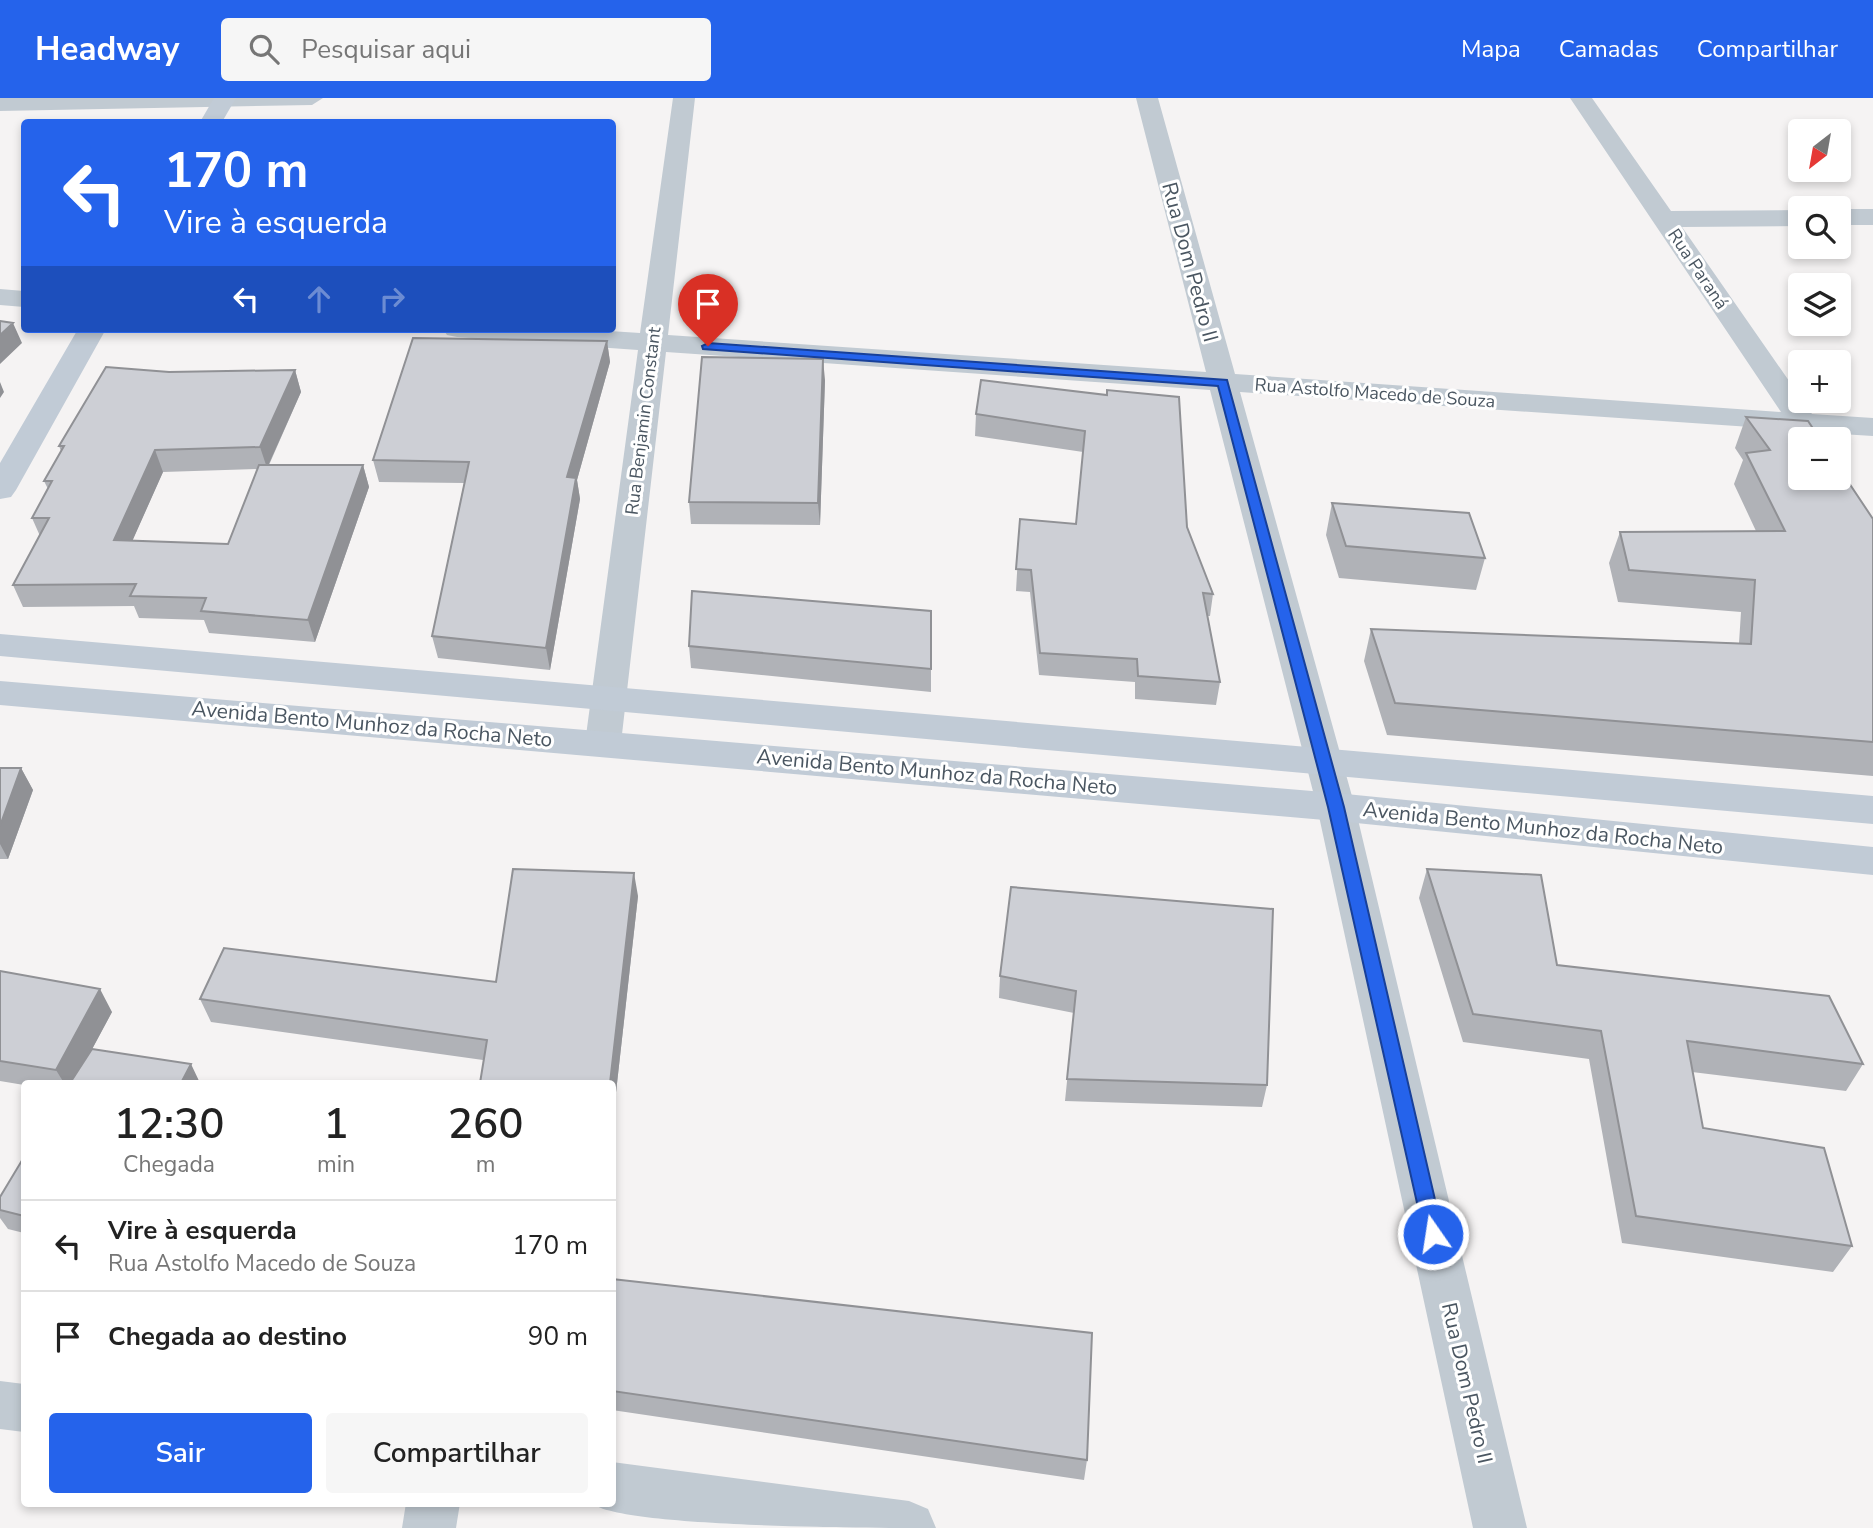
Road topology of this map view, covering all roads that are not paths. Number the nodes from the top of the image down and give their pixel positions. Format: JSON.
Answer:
{"nodes":[{"id":1,"x":312,"y":98,"type":"edge"},
{"id":2,"x":684,"y":98,"type":"edge"},
{"id":3,"x":1147,"y":98,"type":"edge"},
{"id":4,"x":1581,"y":98,"type":"edge"},
{"id":5,"x":225,"y":99,"type":"edge"},
{"id":6,"x":0,"y":104,"type":"edge"},
{"id":7,"x":213,"y":119,"type":"edge"},
{"id":8,"x":1851,"y":217,"type":"edge"},
{"id":9,"x":1873,"y":217,"type":"edge"},
{"id":10,"x":1788,"y":218,"type":"edge"},
{"id":11,"x":1664,"y":219,"type":"junction"},
{"id":12,"x":0,"y":297,"type":"edge"},
{"id":13,"x":21,"y":299,"type":"edge"},
{"id":14,"x":90,"y":333,"type":"edge"},
{"id":15,"x":513,"y":333,"type":"edge"},
{"id":16,"x":653,"y":343,"type":"junction"},
{"id":17,"x":1223,"y":383,"type":"junction"},
{"id":18,"x":1805,"y":427,"type":"edge"},
{"id":19,"x":1873,"y":427,"type":"edge"},
{"id":20,"x":1851,"y":428,"type":"edge"},
{"id":21,"x":1788,"y":429,"type":"edge"},
{"id":22,"x":0,"y":490,"type":"edge"},
{"id":23,"x":0,"y":645,"type":"edge"},
{"id":24,"x":0,"y":693,"type":"edge"},
{"id":25,"x":608,"y":700,"type":"junction"},
{"id":26,"x":819,"y":718,"type":"junction"},
{"id":27,"x":603,"y":743,"type":"junction"},
{"id":28,"x":809,"y":761,"type":"junction"},
{"id":29,"x":1324,"y":762,"type":"junction"},
{"id":30,"x":1336,"y":807,"type":"junction"},
{"id":31,"x":1873,"y":810,"type":"edge"},
{"id":32,"x":1873,"y":861,"type":"edge"},
{"id":33,"x":0,"y":1405,"type":"edge"},
{"id":34,"x":21,"y":1408,"type":"edge"},
{"id":35,"x":616,"y":1489,"type":"edge"},
{"id":36,"x":432,"y":1507,"type":"edge"},
{"id":37,"x":429,"y":1528,"type":"edge"},
{"id":38,"x":909,"y":1528,"type":"edge"},
{"id":39,"x":1500,"y":1528,"type":"edge"}],
"edges":[{"from":1,"to":5,"type":"street"},
{"from":2,"to":16,"type":"street","name":"Rua Benjamin Constant"},
{"from":3,"to":17,"type":"street","name":"Rua Dom Pedro II"},
{"from":4,"to":11,"type":"street","name":"Rua Paraná"},
{"from":5,"to":6,"type":"street"},
{"from":5,"to":7,"type":"main road"},
{"from":8,"to":9,"type":"street"},
{"from":10,"to":11,"type":"street"},
{"from":11,"to":18,"type":"street","name":"Rua Paraná"},
{"from":12,"to":13,"type":"street"},
{"from":14,"to":22,"type":"main road"},
{"from":15,"to":16,"type":"street","name":"Rua Astolfo Macedo de Souza"},
{"from":16,"to":17,"type":"street","name":"Rua Astolfo Macedo de Souza"},
{"from":16,"to":25,"type":"street","name":"Rua Benjamin Constant"},
{"from":17,"to":21,"type":"street","name":"Rua Astolfo Macedo de Souza"},
{"from":17,"to":29,"type":"street","name":"Rua Dom Pedro II"},
{"from":19,"to":20,"type":"street","name":"Rua Astolfo Macedo de Souza"},
{"from":23,"to":25,"type":"main road","name":"Avenida Bento Munhoz da Rocha Neto"},
{"from":24,"to":27,"type":"main road","name":"Avenida Bento Munhoz da Rocha Neto"},
{"from":25,"to":26,"type":"main road","name":"Avenida Bento Munhoz da Rocha Neto"},
{"from":25,"to":27,"type":"street","name":"Rua Benjamin Constant"},
{"from":26,"to":28,"type":"main road"},
{"from":26,"to":29,"type":"main road","name":"Avenida Bento Munhoz da Rocha Neto"},
{"from":27,"to":28,"type":"main road","name":"Avenida Bento Munhoz da Rocha Neto"},
{"from":28,"to":30,"type":"main road","name":"Avenida Bento Munhoz da Rocha Neto"},
{"from":29,"to":30,"type":"street","name":"Rua Dom Pedro II"},
{"from":29,"to":31,"type":"main road","name":"Avenida Bento Munhoz da Rocha Neto"},
{"from":30,"to":32,"type":"main road","name":"Avenida Bento Munhoz da Rocha Neto"},
{"from":30,"to":39,"type":"street","name":"Rua Dom Pedro II"},
{"from":33,"to":34,"type":"street"},
{"from":35,"to":38,"type":"street"},
{"from":36,"to":37,"type":"street"}]}
